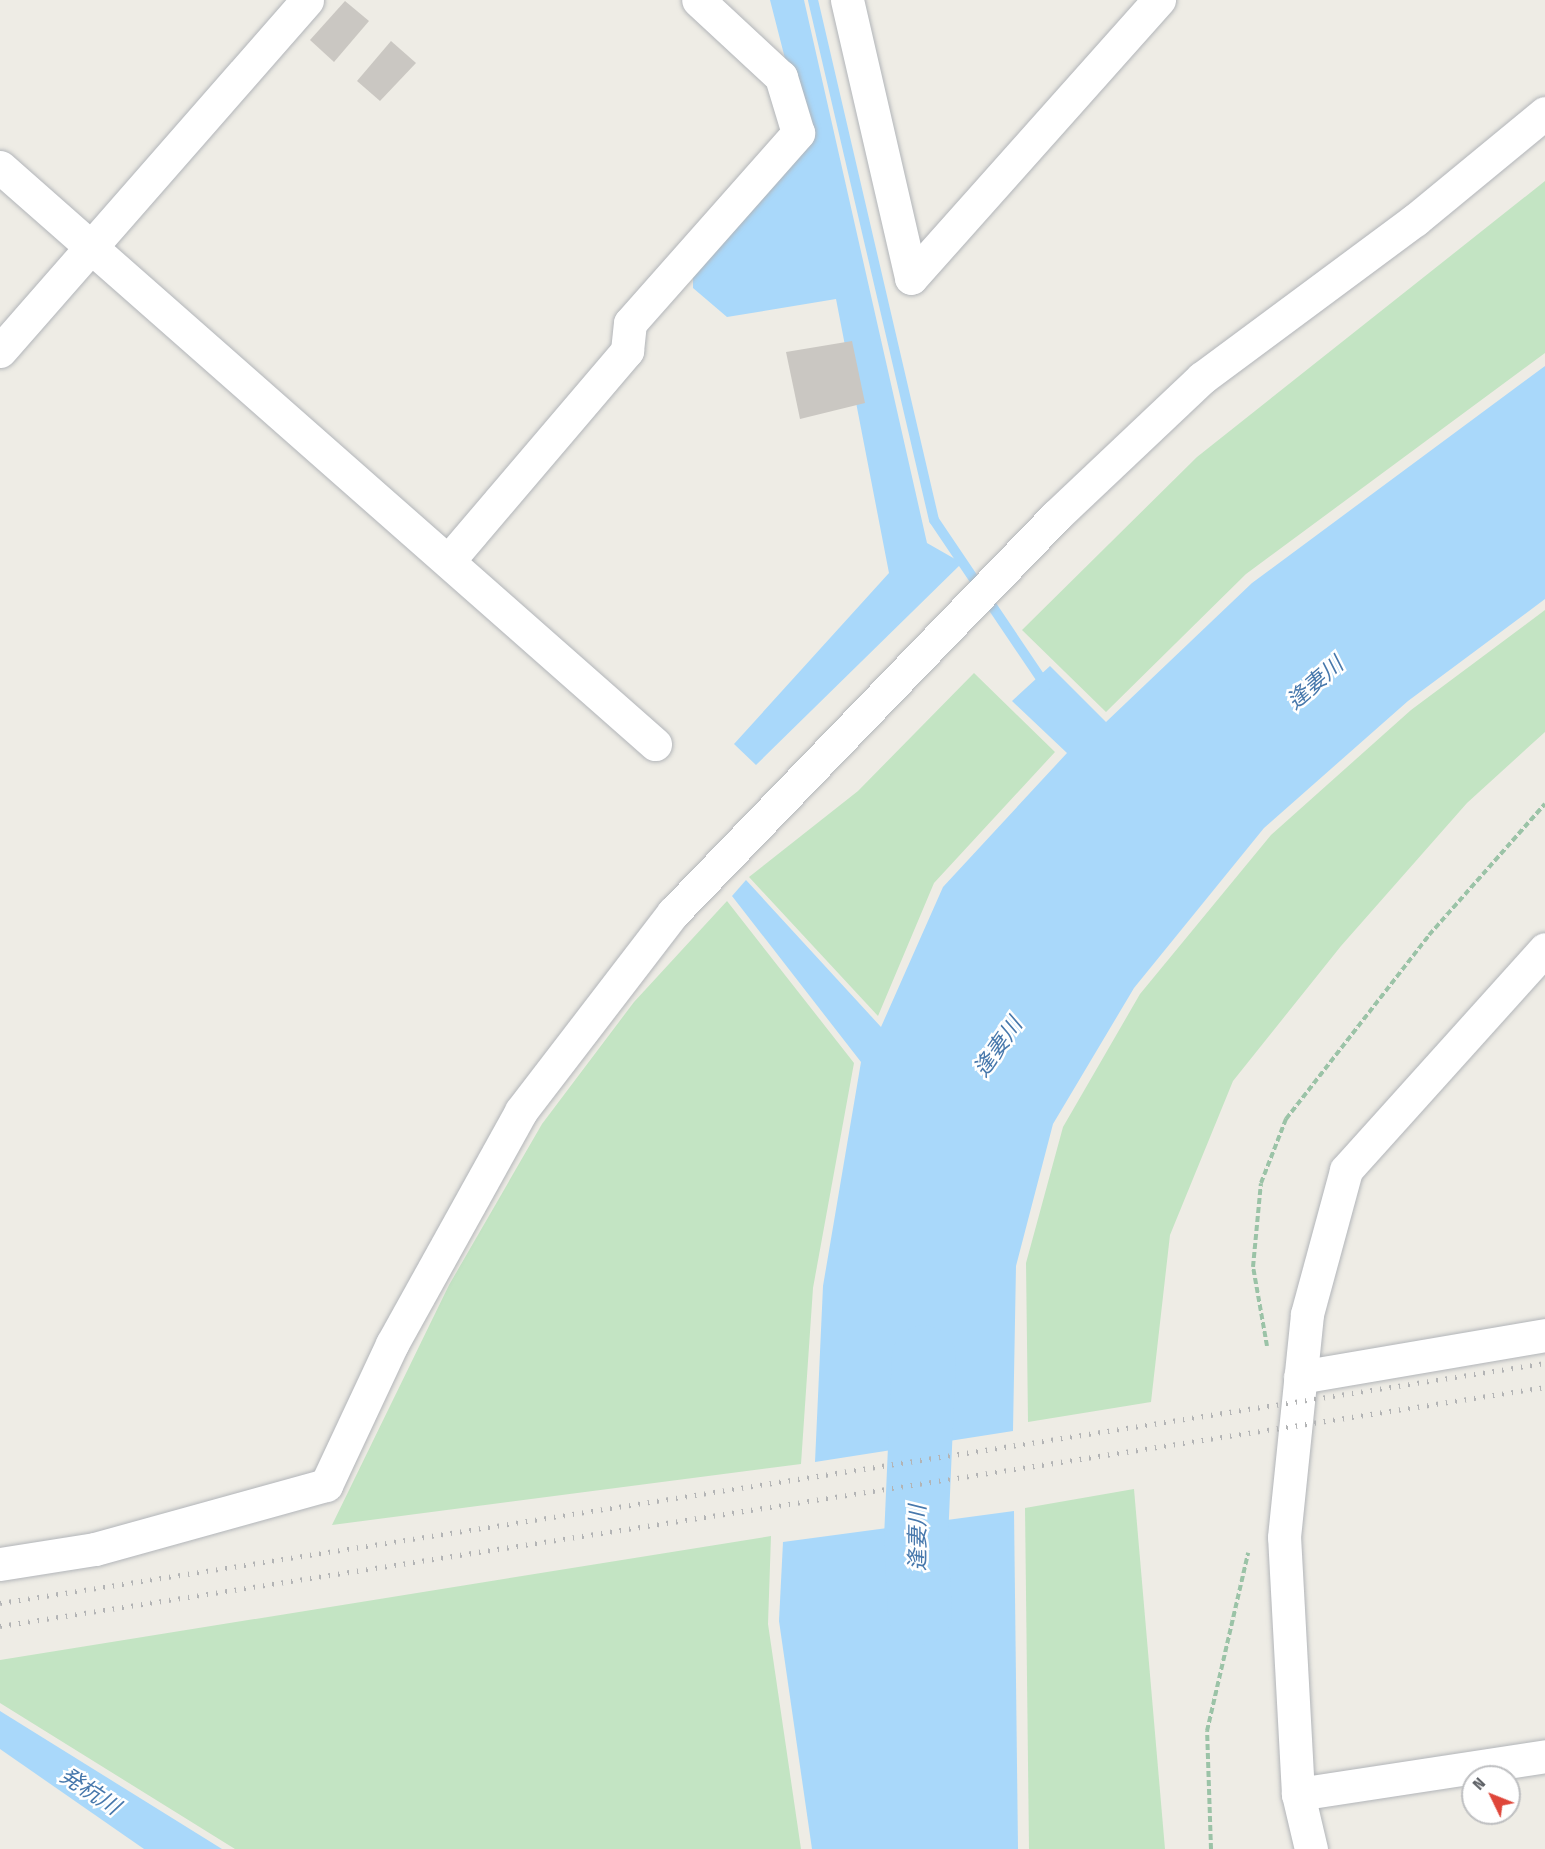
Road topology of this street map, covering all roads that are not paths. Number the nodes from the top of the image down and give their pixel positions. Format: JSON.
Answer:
{"nodes":[{"id":1,"x":307,"y":0,"type":"edge"},
{"id":2,"x":698,"y":0,"type":"edge"},
{"id":3,"x":847,"y":0,"type":"edge"},
{"id":4,"x":1159,"y":0,"type":"edge"},
{"id":5,"x":1545,"y":113,"type":"edge"},
{"id":6,"x":0,"y":167,"type":"edge"},
{"id":7,"x":91,"y":246,"type":"junction"},
{"id":8,"x":0,"y":351,"type":"edge"},
{"id":9,"x":449,"y":560,"type":"junction"},
{"id":10,"x":655,"y":744,"type":"dead end"},
{"id":11,"x":1545,"y":949,"type":"edge"},
{"id":12,"x":1545,"y":1335,"type":"edge"},
{"id":13,"x":1300,"y":1377,"type":"junction"},
{"id":14,"x":0,"y":1564,"type":"edge"},
{"id":15,"x":1545,"y":1756,"type":"edge"},
{"id":16,"x":1298,"y":1794,"type":"junction"},
{"id":17,"x":1311,"y":1849,"type":"edge"}],
"edges":[{"from":1,"to":7,"type":"street"},
{"from":2,"to":9,"type":"street"},
{"from":3,"to":4,"type":"street"},
{"from":5,"to":14,"type":"street"},
{"from":6,"to":7,"type":"street"},
{"from":7,"to":8,"type":"street"},
{"from":7,"to":9,"type":"street"},
{"from":9,"to":10,"type":"street"},
{"from":11,"to":13,"type":"street"},
{"from":12,"to":13,"type":"street"},
{"from":13,"to":16,"type":"street"},
{"from":15,"to":16,"type":"street"},
{"from":16,"to":17,"type":"street"}]}
